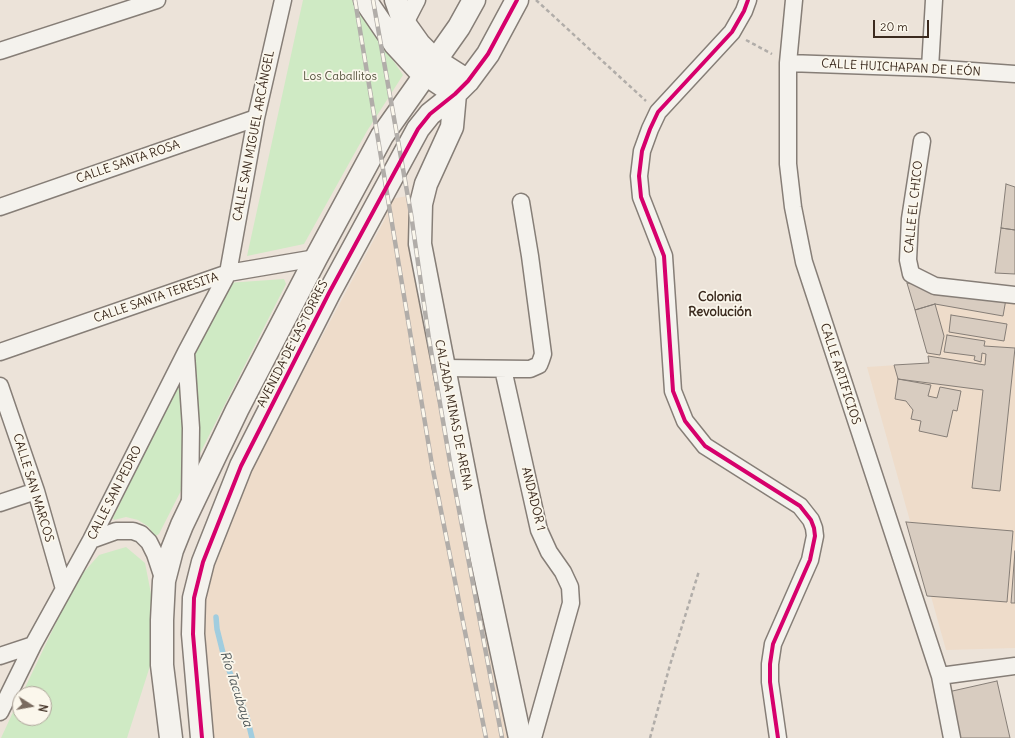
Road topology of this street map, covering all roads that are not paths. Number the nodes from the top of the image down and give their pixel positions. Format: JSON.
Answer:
{"nodes":[{"id":1,"x":157,"y":0,"type":"edge"},
{"id":2,"x":283,"y":0,"type":"edge"},
{"id":3,"x":365,"y":0,"type":"edge"},
{"id":4,"x":396,"y":0,"type":"edge"},
{"id":5,"x":416,"y":0,"type":"edge"},
{"id":6,"x":474,"y":0,"type":"edge"},
{"id":7,"x":517,"y":0,"type":"edge"},
{"id":8,"x":748,"y":0,"type":"edge"},
{"id":9,"x":794,"y":0,"type":"edge"},
{"id":10,"x":934,"y":0,"type":"edge"},
{"id":11,"x":404,"y":23,"type":"junction"},
{"id":12,"x":395,"y":44,"type":"junction"},
{"id":13,"x":0,"y":51,"type":"edge"},
{"id":14,"x":788,"y":63,"type":"junction"},
{"id":15,"x":430,"y":67,"type":"junction"},
{"id":16,"x":930,"y":68,"type":"junction"},
{"id":17,"x":1015,"y":74,"type":"edge"},
{"id":18,"x":462,"y":87,"type":"junction"},
{"id":19,"x":256,"y":118,"type":"junction"},
{"id":20,"x":922,"y":141,"type":"dead end"},
{"id":21,"x":521,"y":202,"type":"dead end"},
{"id":22,"x":0,"y":207,"type":"edge"},
{"id":23,"x":316,"y":258,"type":"junction"},
{"id":24,"x":228,"y":273,"type":"junction"},
{"id":25,"x":1015,"y":294,"type":"edge"},
{"id":26,"x":0,"y":352,"type":"edge"},
{"id":27,"x":186,"y":352,"type":"junction"},
{"id":28,"x":444,"y":368,"type":"junction"},
{"id":29,"x":503,"y":369,"type":"junction"},
{"id":30,"x":0,"y":386,"type":"edge"},
{"id":31,"x":36,"y":491,"type":"junction"},
{"id":32,"x":0,"y":503,"type":"edge"},
{"id":33,"x":189,"y":510,"type":"junction"},
{"id":34,"x":91,"y":540,"type":"junction"},
{"id":35,"x":164,"y":581,"type":"junction"},
{"id":36,"x":64,"y":589,"type":"junction"},
{"id":37,"x":34,"y":646,"type":"junction"},
{"id":38,"x":0,"y":656,"type":"edge"},
{"id":39,"x":1015,"y":666,"type":"edge"},
{"id":40,"x":940,"y":676,"type":"junction"},
{"id":41,"x":0,"y":712,"type":"edge"},
{"id":42,"x":171,"y":738,"type":"edge"},
{"id":43,"x":202,"y":738,"type":"edge"},
{"id":44,"x":520,"y":738,"type":"edge"},
{"id":45,"x":533,"y":738,"type":"edge"},
{"id":46,"x":778,"y":738,"type":"edge"},
{"id":47,"x":952,"y":738,"type":"edge"}],
"edges":[{"from":1,"to":13,"type":"street"},
{"from":2,"to":19,"type":"street","name":"CALLE SAN MIGUEL ARCÁNGEL"},
{"from":3,"to":12,"type":"street"},
{"from":4,"to":11,"type":"street"},
{"from":5,"to":11,"type":"street"},
{"from":6,"to":15,"type":"street","name":"AVENIDA DE LAS TORRES"},
{"from":7,"to":18,"type":"street","name":"AVENIDA DE LAS TORRES"},
{"from":8,"to":46,"type":"street"},
{"from":9,"to":14,"type":"street","name":"CALLE ARTIFICIOS"},
{"from":10,"to":16,"type":"street"},
{"from":11,"to":12,"type":"street"},
{"from":11,"to":15,"type":"street"},
{"from":12,"to":15,"type":"street"},
{"from":14,"to":16,"type":"street","name":"CALLE HUICHAPAN DE LEÓN"},
{"from":14,"to":40,"type":"street","name":"CALLE ARTIFICIOS"},
{"from":15,"to":18,"type":"street"},
{"from":15,"to":23,"type":"street","name":"AVENIDA DE LAS TORRES"},
{"from":16,"to":17,"type":"street","name":"CALLE HUICHAPAN DE LEÓN"},
{"from":18,"to":28,"type":"street","name":"CALZADA MINAS DE ARENA"},
{"from":18,"to":43,"type":"street","name":"AVENIDA DE LAS TORRES"},
{"from":19,"to":22,"type":"street","name":"CALLE SANTA ROSA"},
{"from":19,"to":24,"type":"street","name":"CALLE SAN MIGUEL ARCÁNGEL"},
{"from":20,"to":25,"type":"street","name":"CALLE EL CHICO"},
{"from":21,"to":29,"type":"street"},
{"from":23,"to":24,"type":"street","name":"CALLE SANTA TERESITA"},
{"from":23,"to":33,"type":"street","name":"AVENIDA DE LAS TORRES"},
{"from":24,"to":26,"type":"street","name":"CALLE SANTA TERESITA"},
{"from":24,"to":27,"type":"street","name":"CALLE SAN PEDRO"},
{"from":27,"to":33,"type":"street"},
{"from":27,"to":34,"type":"street","name":"CALLE SAN PEDRO"},
{"from":28,"to":29,"type":"street"},
{"from":28,"to":44,"type":"street","name":"CALZADA MINAS DE ARENA"},
{"from":29,"to":45,"type":"street","name":"ANDADOR 1"},
{"from":30,"to":31,"type":"street","name":"CALLE SAN MARCOS"},
{"from":31,"to":32,"type":"street"},
{"from":31,"to":36,"type":"street","name":"CALLE SAN MARCOS"},
{"from":33,"to":35,"type":"street","name":"AVENIDA DE LAS TORRES"},
{"from":34,"to":35,"type":"street"},
{"from":34,"to":36,"type":"street","name":"CALLE SAN PEDRO"},
{"from":35,"to":42,"type":"street","name":"AVENIDA DE LAS TORRES"},
{"from":36,"to":37,"type":"street","name":"CALLE SAN PEDRO"},
{"from":37,"to":38,"type":"street"},
{"from":37,"to":41,"type":"street","name":"CALLE SAN PEDRO"},
{"from":39,"to":40,"type":"street"},
{"from":40,"to":47,"type":"street","name":"CALLE ARTIFICIOS"}]}
